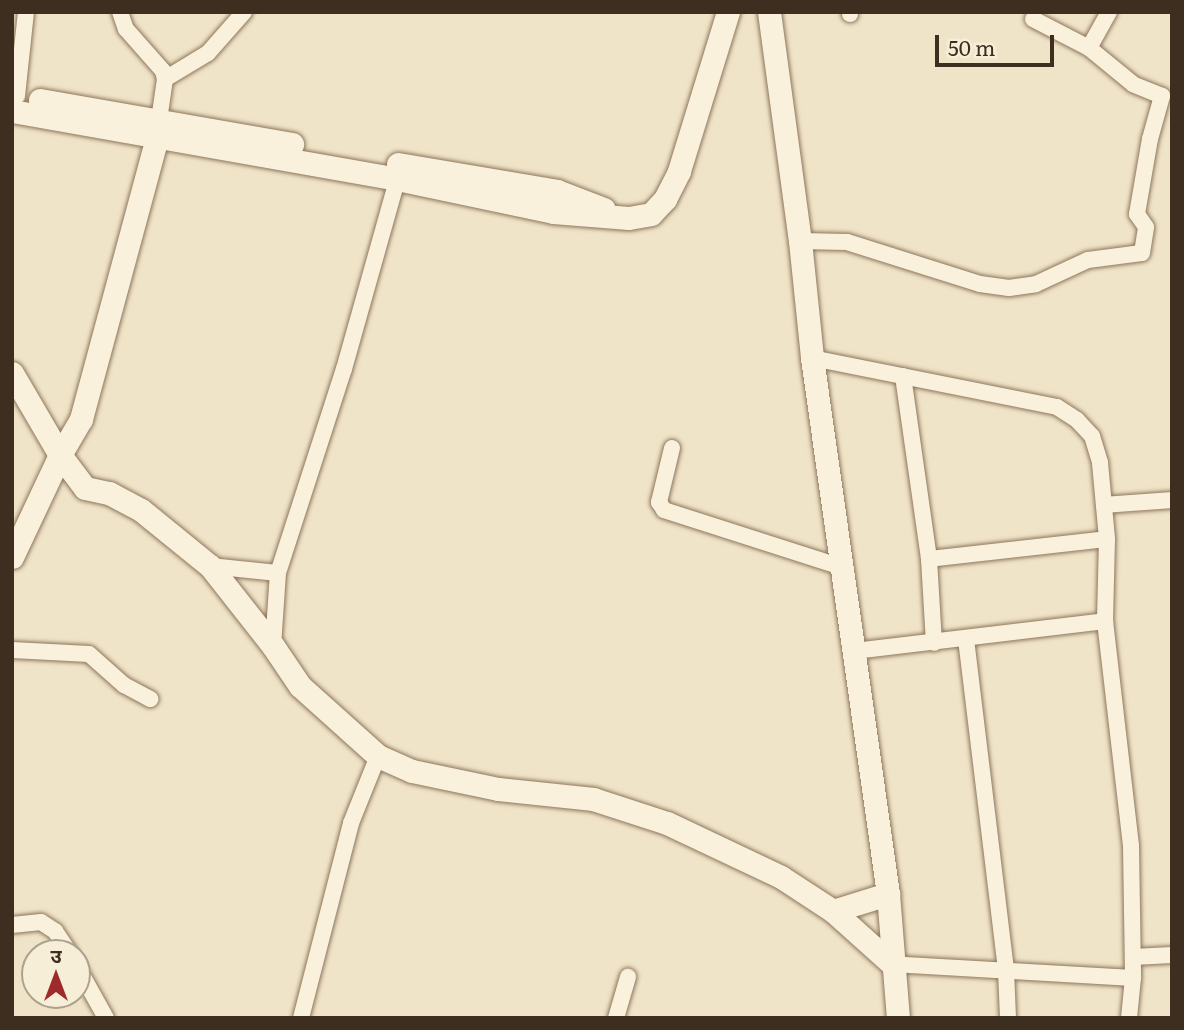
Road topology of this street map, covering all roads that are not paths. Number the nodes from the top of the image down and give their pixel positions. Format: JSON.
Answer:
{"nodes":[{"id":1,"x":26,"y":12,"type":"edge"},
{"id":2,"x":120,"y":12,"type":"edge"},
{"id":3,"x":244,"y":12,"type":"edge"},
{"id":4,"x":728,"y":12,"type":"edge"},
{"id":5,"x":769,"y":12,"type":"edge"},
{"id":6,"x":1109,"y":12,"type":"edge"},
{"id":7,"x":1033,"y":19,"type":"dead end"},
{"id":8,"x":1089,"y":48,"type":"junction"},
{"id":9,"x":165,"y":79,"type":"junction"},
{"id":10,"x":14,"y":100,"type":"edge"},
{"id":11,"x":1164,"y":119,"type":"edge"},
{"id":12,"x":159,"y":126,"type":"junction"},
{"id":13,"x":400,"y":171,"type":"junction"},
{"id":14,"x":800,"y":241,"type":"junction"},
{"id":15,"x":813,"y":358,"type":"junction"},
{"id":16,"x":12,"y":373,"type":"edge"},
{"id":17,"x":903,"y":376,"type":"junction"},
{"id":18,"x":672,"y":448,"type":"dead end"},
{"id":19,"x":60,"y":455,"type":"junction"},
{"id":20,"x":85,"y":488,"type":"junction"},
{"id":21,"x":39,"y":497,"type":"junction"},
{"id":22,"x":1172,"y":500,"type":"edge"},
{"id":23,"x":1104,"y":505,"type":"junction"},
{"id":24,"x":1107,"y":539,"type":"junction"},
{"id":25,"x":12,"y":557,"type":"edge"},
{"id":26,"x":929,"y":559,"type":"junction"},
{"id":27,"x":210,"y":566,"type":"junction"},
{"id":28,"x":842,"y":567,"type":"junction"},
{"id":29,"x":278,"y":573,"type":"junction"},
{"id":30,"x":1105,"y":621,"type":"junction"},
{"id":31,"x":966,"y":639,"type":"junction"},
{"id":32,"x":934,"y":643,"type":"junction"},
{"id":33,"x":273,"y":646,"type":"junction"},
{"id":34,"x":12,"y":650,"type":"edge"},
{"id":35,"x":854,"y":651,"type":"junction"},
{"id":36,"x":150,"y":699,"type":"dead end"},
{"id":37,"x":378,"y":756,"type":"junction"},
{"id":38,"x":888,"y":894,"type":"junction"},
{"id":39,"x":834,"y":911,"type":"junction"},
{"id":40,"x":12,"y":925,"type":"edge"},
{"id":41,"x":60,"y":939,"type":"edge"},
{"id":42,"x":1133,"y":957,"type":"junction"},
{"id":43,"x":1171,"y":957,"type":"edge"},
{"id":44,"x":892,"y":964,"type":"junction"},
{"id":45,"x":1006,"y":970,"type":"junction"},
{"id":46,"x":628,"y":977,"type":"dead end"},
{"id":47,"x":1133,"y":978,"type":"junction"},
{"id":48,"x":91,"y":991,"type":"edge"},
{"id":49,"x":106,"y":1018,"type":"edge"},
{"id":50,"x":301,"y":1018,"type":"edge"},
{"id":51,"x":616,"y":1018,"type":"edge"},
{"id":52,"x":898,"y":1018,"type":"edge"},
{"id":53,"x":1008,"y":1018,"type":"edge"},
{"id":54,"x":1129,"y":1018,"type":"edge"}],
"edges":[{"from":1,"to":10,"type":"street"},
{"from":2,"to":9,"type":"street"},
{"from":3,"to":9,"type":"street"},
{"from":4,"to":13,"type":"street"},
{"from":5,"to":14,"type":"street"},
{"from":6,"to":8,"type":"street"},
{"from":7,"to":8,"type":"street"},
{"from":8,"to":11,"type":"street"},
{"from":9,"to":12,"type":"street"},
{"from":10,"to":12,"type":"street"},
{"from":11,"to":14,"type":"street"},
{"from":12,"to":13,"type":"street"},
{"from":12,"to":19,"type":"street"},
{"from":13,"to":29,"type":"street"},
{"from":14,"to":15,"type":"street"},
{"from":15,"to":17,"type":"street"},
{"from":15,"to":28,"type":"street"},
{"from":16,"to":19,"type":"street"},
{"from":17,"to":23,"type":"street"},
{"from":17,"to":26,"type":"street"},
{"from":18,"to":28,"type":"street"},
{"from":19,"to":20,"type":"street"},
{"from":19,"to":21,"type":"street"},
{"from":20,"to":21,"type":"street"},
{"from":20,"to":27,"type":"street"},
{"from":21,"to":25,"type":"street"},
{"from":22,"to":23,"type":"street"},
{"from":23,"to":24,"type":"street"},
{"from":24,"to":26,"type":"street"},
{"from":24,"to":30,"type":"street"},
{"from":26,"to":32,"type":"street"},
{"from":27,"to":29,"type":"street"},
{"from":27,"to":33,"type":"street"},
{"from":28,"to":35,"type":"street"},
{"from":29,"to":33,"type":"street"},
{"from":30,"to":31,"type":"street"},
{"from":30,"to":42,"type":"street"},
{"from":31,"to":32,"type":"street"},
{"from":31,"to":45,"type":"street"},
{"from":32,"to":35,"type":"street"},
{"from":33,"to":37,"type":"street"},
{"from":34,"to":36,"type":"street"},
{"from":35,"to":38,"type":"street"},
{"from":37,"to":39,"type":"street"},
{"from":37,"to":50,"type":"street"},
{"from":38,"to":39,"type":"street"},
{"from":38,"to":44,"type":"street"},
{"from":39,"to":44,"type":"street"},
{"from":40,"to":41,"type":"street"},
{"from":42,"to":43,"type":"street"},
{"from":42,"to":47,"type":"street"},
{"from":44,"to":45,"type":"street"},
{"from":44,"to":52,"type":"street"},
{"from":45,"to":47,"type":"street"},
{"from":45,"to":53,"type":"street"},
{"from":46,"to":51,"type":"street"},
{"from":47,"to":54,"type":"street"},
{"from":48,"to":49,"type":"street"}]}
